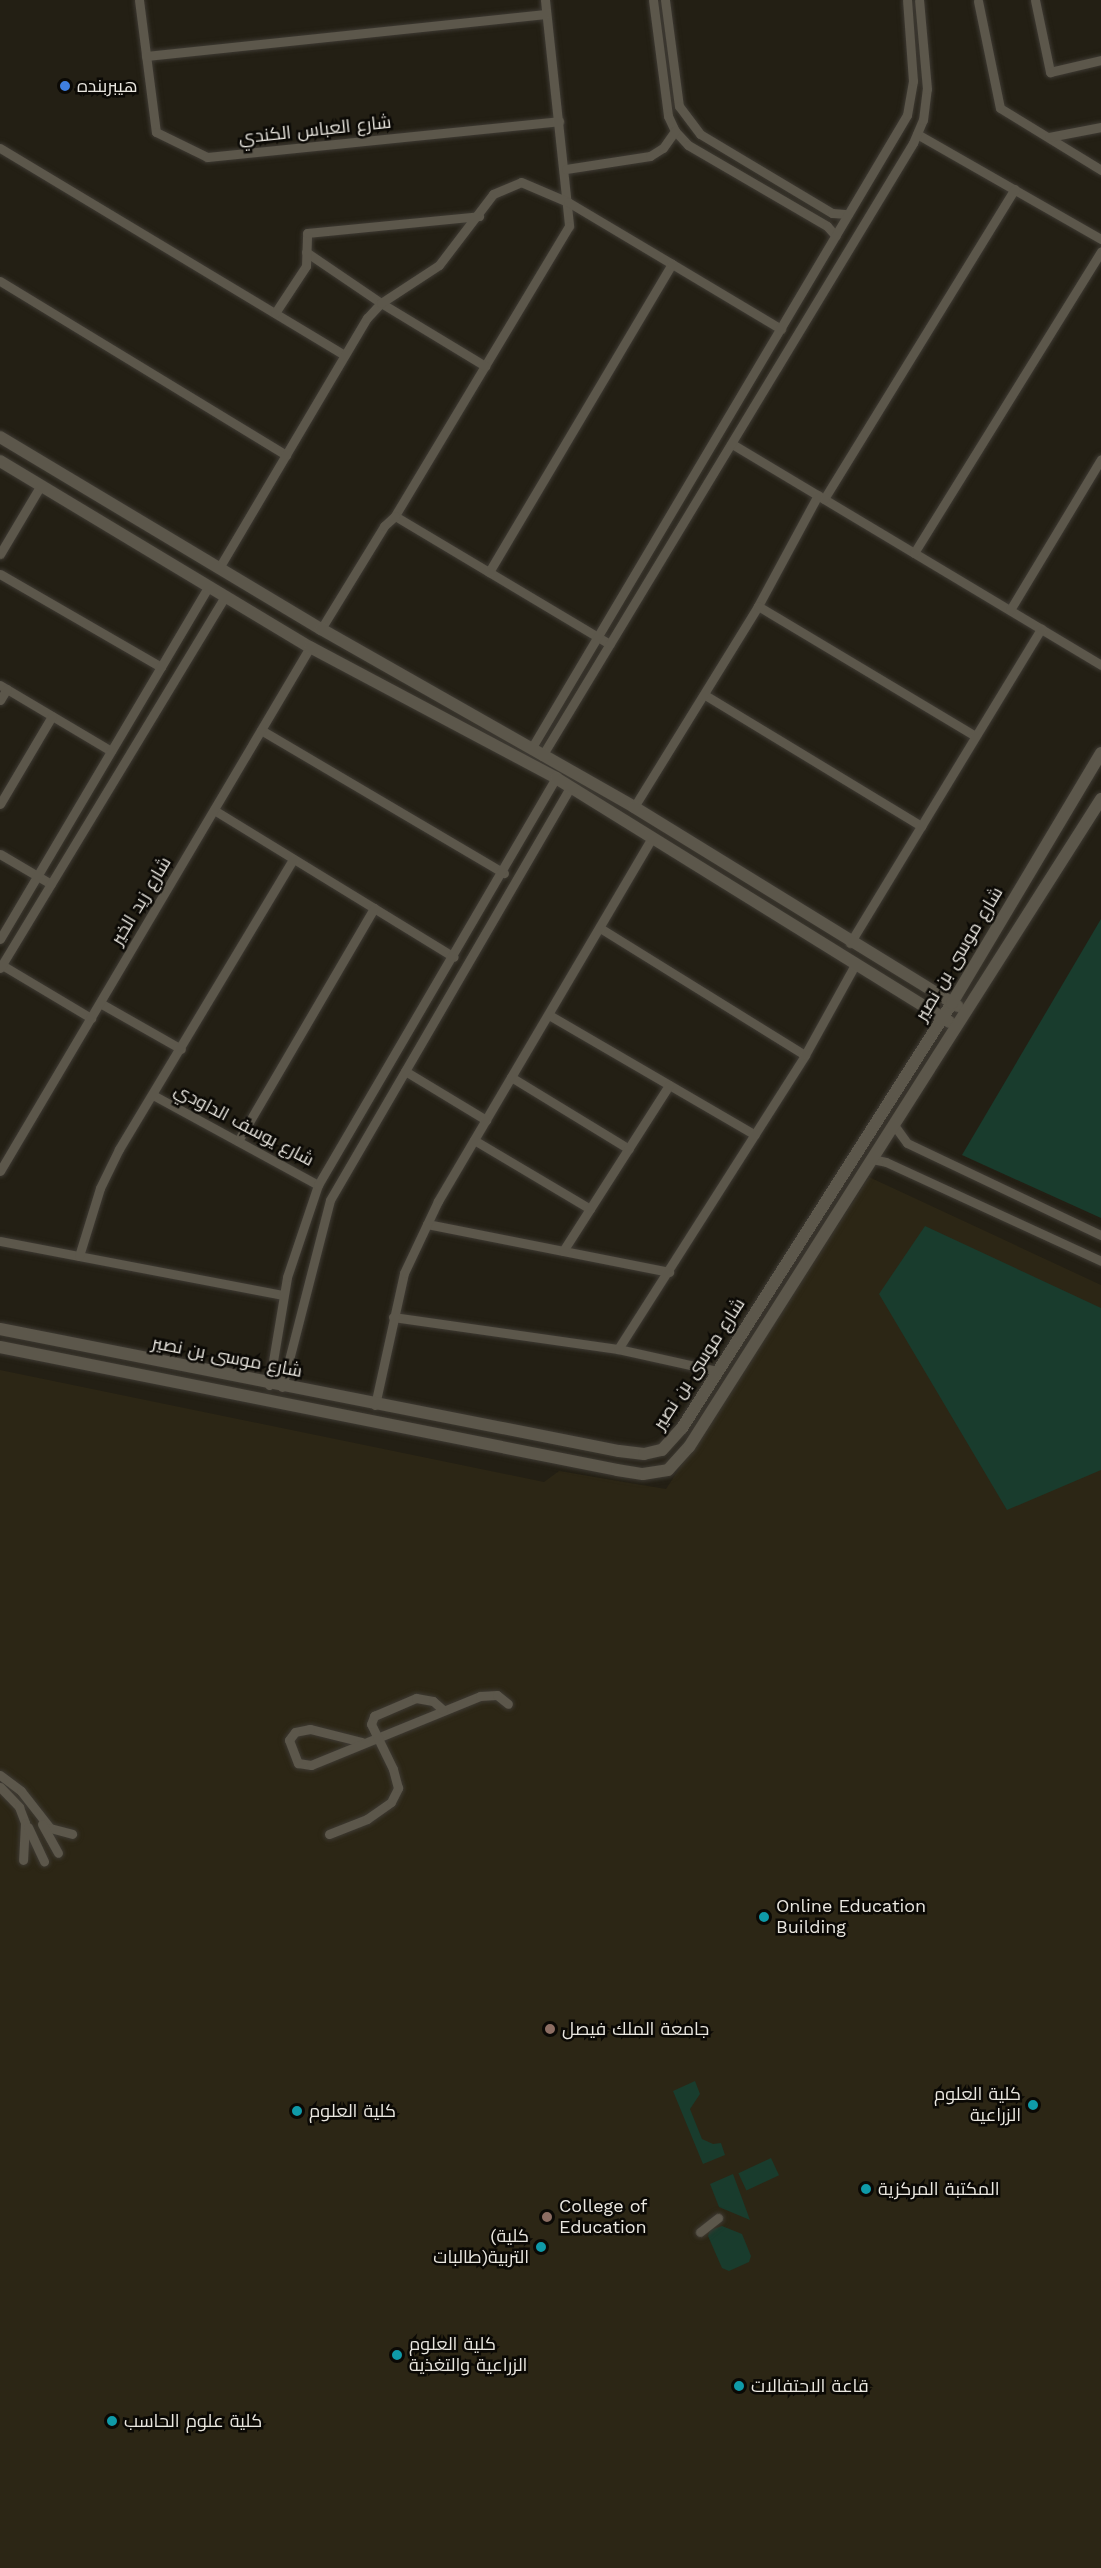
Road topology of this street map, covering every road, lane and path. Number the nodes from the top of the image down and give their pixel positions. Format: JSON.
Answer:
{"nodes":[{"id":1,"x":139,"y":0,"type":"edge"},
{"id":2,"x":545,"y":0,"type":"edge"},
{"id":3,"x":653,"y":0,"type":"edge"},
{"id":4,"x":665,"y":0,"type":"edge"},
{"id":5,"x":907,"y":0,"type":"edge"},
{"id":6,"x":919,"y":0,"type":"edge"},
{"id":7,"x":1035,"y":0,"type":"edge"},
{"id":8,"x":978,"y":1,"type":"edge"},
{"id":9,"x":546,"y":14,"type":"junction"},
{"id":10,"x":146,"y":56,"type":"junction"},
{"id":11,"x":1101,"y":60,"type":"edge"},
{"id":12,"x":559,"y":121,"type":"junction"},
{"id":13,"x":1101,"y":127,"type":"edge"},
{"id":14,"x":675,"y":131,"type":"junction"},
{"id":15,"x":917,"y":134,"type":"junction"},
{"id":16,"x":1048,"y":137,"type":"junction"},
{"id":17,"x":0,"y":148,"type":"edge"},
{"id":18,"x":566,"y":169,"type":"junction"},
{"id":19,"x":1101,"y":170,"type":"edge"},
{"id":20,"x":1015,"y":189,"type":"junction"},
{"id":21,"x":568,"y":202,"type":"junction"},
{"id":22,"x":848,"y":214,"type":"junction"},
{"id":23,"x":479,"y":216,"type":"junction"},
{"id":24,"x":836,"y":236,"type":"junction"},
{"id":25,"x":1101,"y":239,"type":"edge"},
{"id":26,"x":1101,"y":251,"type":"edge"},
{"id":27,"x":306,"y":252,"type":"junction"},
{"id":28,"x":672,"y":264,"type":"junction"},
{"id":29,"x":0,"y":281,"type":"edge"},
{"id":30,"x":381,"y":303,"type":"junction"},
{"id":31,"x":275,"y":313,"type":"junction"},
{"id":32,"x":781,"y":329,"type":"junction"},
{"id":33,"x":345,"y":355,"type":"junction"},
{"id":34,"x":485,"y":366,"type":"junction"},
{"id":35,"x":0,"y":437,"type":"edge"},
{"id":36,"x":732,"y":444,"type":"junction"},
{"id":37,"x":286,"y":455,"type":"junction"},
{"id":38,"x":1101,"y":459,"type":"edge"},
{"id":39,"x":0,"y":461,"type":"edge"},
{"id":40,"x":41,"y":486,"type":"junction"},
{"id":41,"x":821,"y":497,"type":"junction"},
{"id":42,"x":395,"y":516,"type":"junction"},
{"id":43,"x":914,"y":553,"type":"junction"},
{"id":44,"x":0,"y":554,"type":"edge"},
{"id":45,"x":219,"y":568,"type":"junction"},
{"id":46,"x":489,"y":572,"type":"junction"},
{"id":47,"x":0,"y":574,"type":"edge"},
{"id":48,"x":209,"y":586,"type":"junction"},
{"id":49,"x":225,"y":596,"type":"junction"},
{"id":50,"x":758,"y":606,"type":"junction"},
{"id":51,"x":1010,"y":610,"type":"junction"},
{"id":52,"x":321,"y":629,"type":"junction"},
{"id":53,"x":1041,"y":629,"type":"junction"},
{"id":54,"x":597,"y":636,"type":"junction"},
{"id":55,"x":610,"y":644,"type":"junction"},
{"id":56,"x":310,"y":647,"type":"junction"},
{"id":57,"x":1101,"y":665,"type":"edge"},
{"id":58,"x":161,"y":668,"type":"junction"},
{"id":59,"x":3,"y":687,"type":"edge"},
{"id":60,"x":705,"y":695,"type":"junction"},
{"id":61,"x":0,"y":700,"type":"edge"},
{"id":62,"x":52,"y":716,"type":"junction"},
{"id":63,"x":261,"y":729,"type":"junction"},
{"id":64,"x":975,"y":736,"type":"junction"},
{"id":65,"x":111,"y":751,"type":"junction"},
{"id":66,"x":537,"y":753,"type":"junction"},
{"id":67,"x":1101,"y":753,"type":"edge"},
{"id":68,"x":556,"y":778,"type":"junction"},
{"id":69,"x":570,"y":787,"type":"junction"},
{"id":70,"x":1101,"y":799,"type":"edge"},
{"id":71,"x":0,"y":804,"type":"edge"},
{"id":72,"x":634,"y":807,"type":"junction"},
{"id":73,"x":214,"y":810,"type":"junction"},
{"id":74,"x":921,"y":826,"type":"junction"},
{"id":75,"x":652,"y":838,"type":"junction"},
{"id":76,"x":0,"y":854,"type":"edge"},
{"id":77,"x":293,"y":859,"type":"junction"},
{"id":78,"x":504,"y":873,"type":"junction"},
{"id":79,"x":37,"y":876,"type":"junction"},
{"id":80,"x":51,"y":884,"type":"junction"},
{"id":81,"x":374,"y":908,"type":"junction"},
{"id":82,"x":600,"y":928,"type":"junction"},
{"id":83,"x":0,"y":939,"type":"edge"},
{"id":84,"x":850,"y":943,"type":"junction"},
{"id":85,"x":454,"y":957,"type":"junction"},
{"id":86,"x":856,"y":963,"type":"junction"},
{"id":87,"x":1,"y":967,"type":"edge"},
{"id":88,"x":100,"y":1003,"type":"junction"},
{"id":89,"x":952,"y":1003,"type":"junction"},
{"id":90,"x":967,"y":1011,"type":"junction"},
{"id":91,"x":549,"y":1015,"type":"junction"},
{"id":92,"x":91,"y":1018,"type":"junction"},
{"id":93,"x":942,"y":1018,"type":"junction"},
{"id":94,"x":956,"y":1027,"type":"junction"},
{"id":95,"x":181,"y":1049,"type":"junction"},
{"id":96,"x":805,"y":1055,"type":"junction"},
{"id":97,"x":405,"y":1071,"type":"junction"},
{"id":98,"x":512,"y":1077,"type":"junction"},
{"id":99,"x":669,"y":1085,"type":"junction"},
{"id":100,"x":375,"y":1091,"type":"junction"},
{"id":101,"x":153,"y":1095,"type":"junction"},
{"id":102,"x":389,"y":1099,"type":"junction"},
{"id":103,"x":486,"y":1120,"type":"junction"},
{"id":104,"x":894,"y":1125,"type":"junction"},
{"id":105,"x":755,"y":1135,"type":"junction"},
{"id":106,"x":474,"y":1140,"type":"junction"},
{"id":107,"x":238,"y":1141,"type":"junction"},
{"id":108,"x":629,"y":1149,"type":"junction"},
{"id":109,"x":872,"y":1159,"type":"junction"},
{"id":110,"x":0,"y":1172,"type":"edge"},
{"id":111,"x":318,"y":1185,"type":"junction"},
{"id":112,"x":590,"y":1209,"type":"junction"},
{"id":113,"x":427,"y":1224,"type":"junction"},
{"id":114,"x":1101,"y":1235,"type":"edge"},
{"id":115,"x":0,"y":1241,"type":"edge"},
{"id":116,"x":563,"y":1251,"type":"junction"},
{"id":117,"x":79,"y":1256,"type":"junction"},
{"id":118,"x":1101,"y":1261,"type":"edge"},
{"id":119,"x":669,"y":1272,"type":"junction"},
{"id":120,"x":283,"y":1296,"type":"junction"},
{"id":121,"x":393,"y":1317,"type":"junction"},
{"id":122,"x":0,"y":1329,"type":"edge"},
{"id":123,"x":0,"y":1347,"type":"edge"},
{"id":124,"x":618,"y":1349,"type":"junction"},
{"id":125,"x":717,"y":1371,"type":"junction"},
{"id":126,"x":269,"y":1385,"type":"junction"},
{"id":127,"x":282,"y":1387,"type":"junction"},
{"id":128,"x":375,"y":1405,"type":"junction"},
{"id":129,"x":508,"y":1704,"type":"dead end"},
{"id":130,"x":443,"y":1710,"type":"junction"},
{"id":131,"x":377,"y":1736,"type":"junction"},
{"id":132,"x":362,"y":1742,"type":"junction"},
{"id":133,"x":0,"y":1775,"type":"edge"},
{"id":134,"x":0,"y":1787,"type":"edge"},
{"id":135,"x":37,"y":1814,"type":"junction"},
{"id":136,"x":25,"y":1823,"type":"junction"},
{"id":137,"x":72,"y":1834,"type":"dead end"},
{"id":138,"x":329,"y":1834,"type":"dead end"},
{"id":139,"x":58,"y":1853,"type":"dead end"},
{"id":140,"x":23,"y":1860,"type":"dead end"},
{"id":141,"x":44,"y":1861,"type":"dead end"},
{"id":142,"x":718,"y":2218,"type":"dead end"},
{"id":143,"x":700,"y":2232,"type":"dead end"}],
"edges":[{"from":1,"to":10,"type":"street"},
{"from":2,"to":9,"type":"street"},
{"from":3,"to":14,"type":"street"},
{"from":4,"to":22,"type":"street"},
{"from":5,"to":22,"type":"street"},
{"from":6,"to":15,"type":"street"},
{"from":7,"to":11,"type":"street"},
{"from":8,"to":16,"type":"street"},
{"from":9,"to":10,"type":"street"},
{"from":9,"to":12,"type":"street"},
{"from":10,"to":12,"type":"street","name":"شارع العباس الكندي"},
{"from":12,"to":18,"type":"street"},
{"from":13,"to":16,"type":"street"},
{"from":14,"to":18,"type":"street"},
{"from":14,"to":24,"type":"street"},
{"from":15,"to":20,"type":"street"},
{"from":15,"to":36,"type":"street"},
{"from":16,"to":19,"type":"street"},
{"from":17,"to":31,"type":"street"},
{"from":18,"to":21,"type":"street"},
{"from":20,"to":25,"type":"street"},
{"from":20,"to":41,"type":"street"},
{"from":21,"to":23,"type":"street"},
{"from":21,"to":28,"type":"street"},
{"from":21,"to":34,"type":"street"},
{"from":22,"to":24,"type":"street"},
{"from":23,"to":27,"type":"street"},
{"from":23,"to":30,"type":"street"},
{"from":24,"to":32,"type":"street"},
{"from":26,"to":43,"type":"street"},
{"from":27,"to":30,"type":"street"},
{"from":27,"to":31,"type":"street"},
{"from":28,"to":32,"type":"street"},
{"from":28,"to":46,"type":"street"},
{"from":29,"to":37,"type":"street"},
{"from":30,"to":33,"type":"street"},
{"from":30,"to":34,"type":"street"},
{"from":31,"to":33,"type":"street"},
{"from":32,"to":54,"type":"street"},
{"from":33,"to":37,"type":"street"},
{"from":34,"to":42,"type":"street"},
{"from":35,"to":45,"type":"street"},
{"from":36,"to":41,"type":"street"},
{"from":36,"to":55,"type":"street"},
{"from":37,"to":45,"type":"street"},
{"from":38,"to":51,"type":"street"},
{"from":39,"to":40,"type":"street"},
{"from":40,"to":44,"type":"street"},
{"from":40,"to":48,"type":"street"},
{"from":41,"to":43,"type":"street"},
{"from":41,"to":50,"type":"street"},
{"from":42,"to":46,"type":"street"},
{"from":42,"to":52,"type":"street"},
{"from":43,"to":51,"type":"street"},
{"from":45,"to":52,"type":"street"},
{"from":46,"to":54,"type":"street"},
{"from":47,"to":58,"type":"street"},
{"from":48,"to":49,"type":"street"},
{"from":48,"to":58,"type":"street"},
{"from":49,"to":56,"type":"street"},
{"from":49,"to":80,"type":"street"},
{"from":50,"to":60,"type":"street"},
{"from":50,"to":64,"type":"street"},
{"from":51,"to":53,"type":"street"},
{"from":52,"to":66,"type":"street"},
{"from":53,"to":57,"type":"street"},
{"from":53,"to":64,"type":"street"},
{"from":54,"to":55,"type":"street"},
{"from":54,"to":66,"type":"street"},
{"from":55,"to":66,"type":"street"},
{"from":56,"to":63,"type":"street","name":"شارع زيد الخير"},
{"from":56,"to":68,"type":"street"},
{"from":58,"to":65,"type":"street"},
{"from":59,"to":61,"type":"street"},
{"from":59,"to":62,"type":"street"},
{"from":60,"to":72,"type":"street"},
{"from":60,"to":74,"type":"street"},
{"from":62,"to":65,"type":"street"},
{"from":62,"to":71,"type":"street"},
{"from":63,"to":73,"type":"street","name":"شارع زيد الخير"},
{"from":63,"to":78,"type":"street"},
{"from":64,"to":74,"type":"street"},
{"from":65,"to":79,"type":"street"},
{"from":66,"to":72,"type":"street"},
{"from":67,"to":89,"type":"street","name":"شارع موسى بن نصير"},
{"from":68,"to":69,"type":"street"},
{"from":68,"to":78,"type":"street"},
{"from":69,"to":75,"type":"street"},
{"from":69,"to":97,"type":"street"},
{"from":70,"to":90,"type":"street","name":"شارع موسى بن نصير"},
{"from":72,"to":84,"type":"street"},
{"from":73,"to":77,"type":"street"},
{"from":73,"to":88,"type":"street","name":"شارع زيد الخير"},
{"from":74,"to":84,"type":"street"},
{"from":75,"to":82,"type":"street"},
{"from":75,"to":86,"type":"street"},
{"from":76,"to":79,"type":"street"},
{"from":77,"to":81,"type":"street"},
{"from":77,"to":95,"type":"street"},
{"from":78,"to":85,"type":"street"},
{"from":79,"to":80,"type":"street"},
{"from":79,"to":83,"type":"street"},
{"from":80,"to":87,"type":"street"},
{"from":81,"to":85,"type":"street"},
{"from":81,"to":107,"type":"street"},
{"from":82,"to":91,"type":"street"},
{"from":82,"to":96,"type":"street"},
{"from":84,"to":89,"type":"street"},
{"from":85,"to":100,"type":"street"},
{"from":86,"to":93,"type":"street"},
{"from":86,"to":96,"type":"street"},
{"from":87,"to":92,"type":"street"},
{"from":88,"to":92,"type":"street","name":"شارع زيد الخير"},
{"from":88,"to":95,"type":"street"},
{"from":89,"to":90,"type":"street"},
{"from":89,"to":93,"type":"street","name":"شارع موسى بن نصير"},
{"from":90,"to":94,"type":"street","name":"شارع موسى بن نصير"},
{"from":91,"to":98,"type":"street"},
{"from":91,"to":99,"type":"street"},
{"from":92,"to":110,"type":"street","name":"شارع زيد الخير"},
{"from":93,"to":94,"type":"street"},
{"from":93,"to":125,"type":"street","name":"شارع موسى بن نصير"},
{"from":94,"to":104,"type":"street","name":"شارع موسى بن نصير"},
{"from":95,"to":101,"type":"street"},
{"from":96,"to":105,"type":"street"},
{"from":97,"to":102,"type":"street"},
{"from":97,"to":103,"type":"street"},
{"from":98,"to":103,"type":"street"},
{"from":98,"to":108,"type":"street"},
{"from":99,"to":105,"type":"street"},
{"from":99,"to":108,"type":"street"},
{"from":100,"to":102,"type":"street"},
{"from":100,"to":111,"type":"street"},
{"from":101,"to":107,"type":"street","name":"شارع يوسف الداودي"},
{"from":101,"to":117,"type":"street"},
{"from":102,"to":127,"type":"street"},
{"from":103,"to":106,"type":"street"},
{"from":104,"to":109,"type":"street","name":"شارع موسى بن نصير"},
{"from":104,"to":114,"type":"street"},
{"from":105,"to":119,"type":"street"},
{"from":106,"to":112,"type":"street"},
{"from":106,"to":113,"type":"street"},
{"from":107,"to":111,"type":"street","name":"شارع يوسف الداودي"},
{"from":108,"to":112,"type":"street"},
{"from":109,"to":118,"type":"street"},
{"from":109,"to":123,"type":"street","name":"شارع موسى بن نصير"},
{"from":111,"to":120,"type":"street"},
{"from":112,"to":116,"type":"street"},
{"from":113,"to":116,"type":"street"},
{"from":113,"to":121,"type":"street"},
{"from":115,"to":117,"type":"street"},
{"from":116,"to":119,"type":"street"},
{"from":117,"to":120,"type":"street"},
{"from":119,"to":124,"type":"street"},
{"from":120,"to":126,"type":"street"},
{"from":121,"to":124,"type":"street"},
{"from":121,"to":128,"type":"street"},
{"from":122,"to":126,"type":"street","name":"شارع موسى بن نصير"},
{"from":124,"to":125,"type":"street"},
{"from":125,"to":128,"type":"street","name":"شارع موسى بن نصير"},
{"from":126,"to":127,"type":"street","name":"شارع موسى بن نصير"},
{"from":127,"to":128,"type":"street","name":"شارع موسى بن نصير"},
{"from":129,"to":130,"type":"street"},
{"from":130,"to":131,"type":"street"},
{"from":130,"to":131,"type":"street"},
{"from":131,"to":132,"type":"street"},
{"from":131,"to":138,"type":"street"},
{"from":132,"to":132,"type":"street"},
{"from":133,"to":135,"type":"street"},
{"from":134,"to":136,"type":"street"},
{"from":135,"to":137,"type":"street"},
{"from":135,"to":139,"type":"street"},
{"from":136,"to":140,"type":"street"},
{"from":136,"to":141,"type":"street"},
{"from":142,"to":143,"type":"street"}]}
